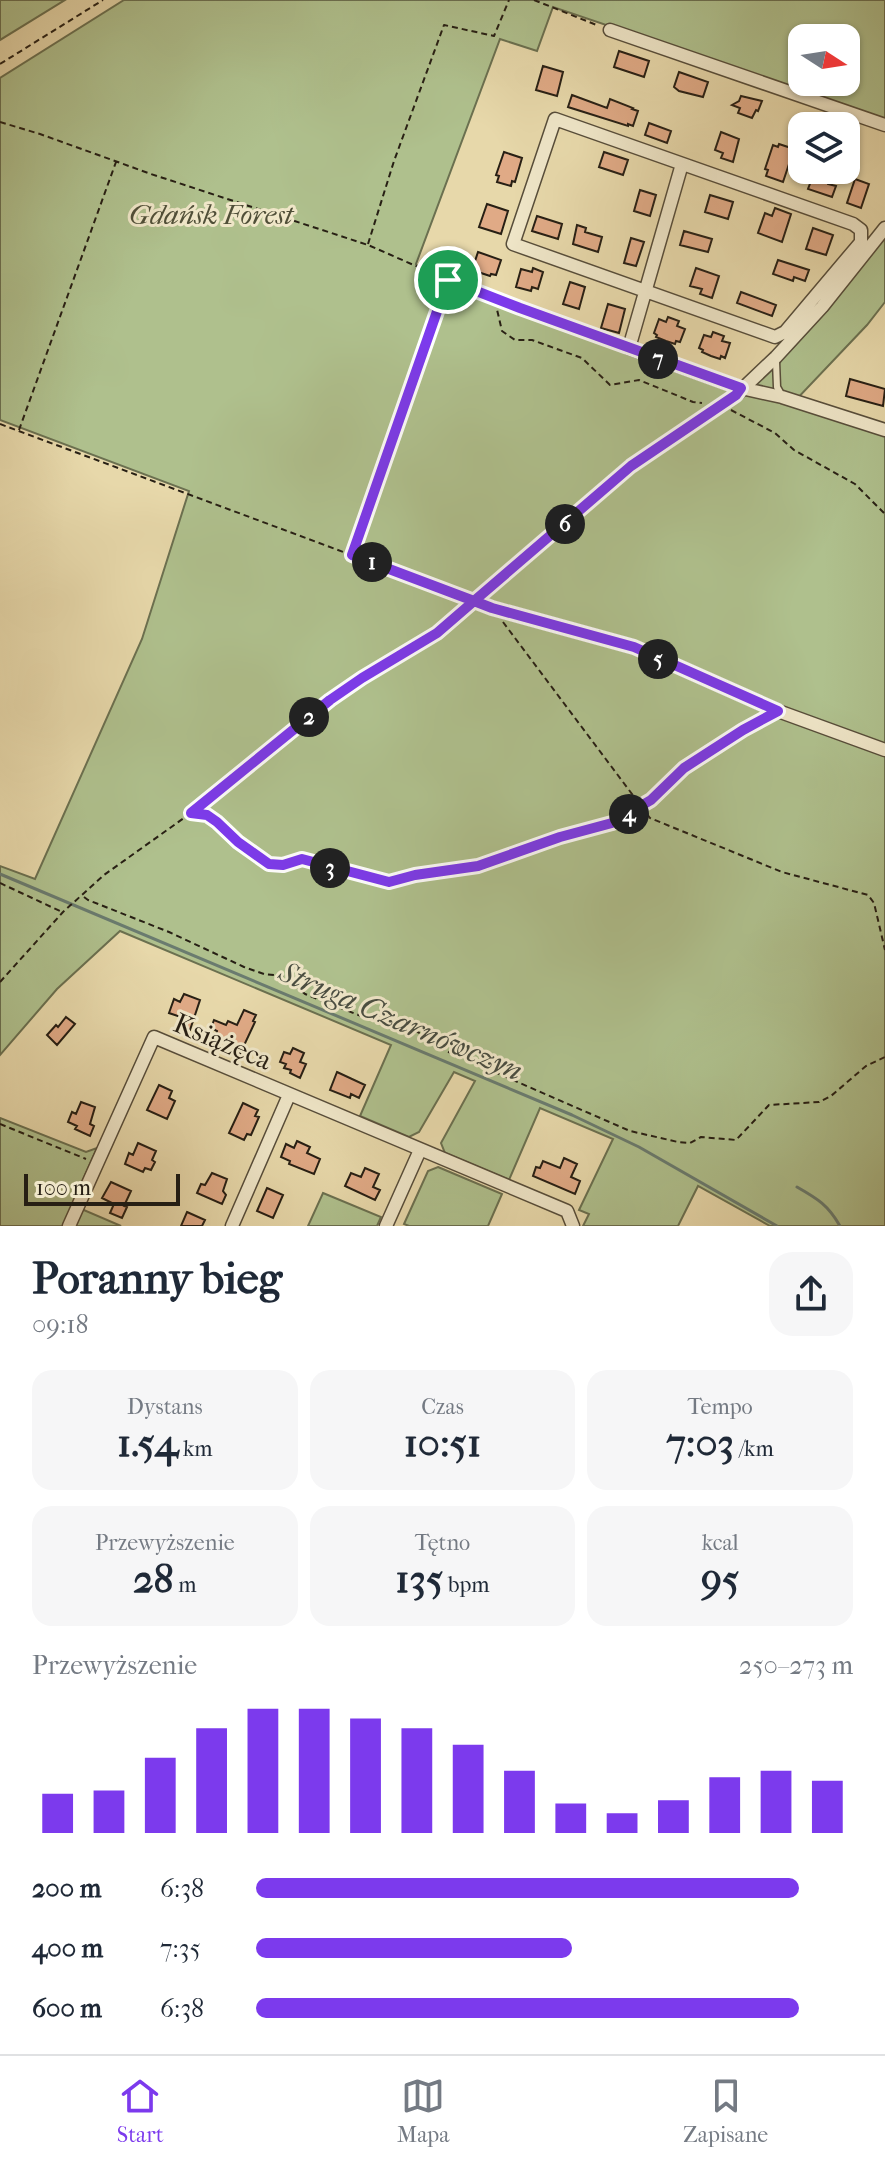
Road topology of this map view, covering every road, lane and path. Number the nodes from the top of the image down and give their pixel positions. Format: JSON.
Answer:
{"nodes":[{"id":1,"x":103,"y":0,"type":"edge"},
{"id":2,"x":509,"y":0,"type":"edge"},
{"id":3,"x":534,"y":0,"type":"edge"},
{"id":4,"x":610,"y":30,"type":"joint"},
{"id":5,"x":0,"y":64,"type":"edge"},
{"id":6,"x":0,"y":122,"type":"edge"},
{"id":7,"x":885,"y":125,"type":"edge"},
{"id":8,"x":116,"y":161,"type":"junction"},
{"id":9,"x":682,"y":164,"type":"junction"},
{"id":10,"x":885,"y":228,"type":"edge"},
{"id":11,"x":368,"y":245,"type":"junction"},
{"id":12,"x":448,"y":280,"type":"junction"},
{"id":13,"x":645,"y":291,"type":"junction"},
{"id":14,"x":494,"y":298,"type":"junction"},
{"id":15,"x":629,"y":348,"type":"junction"},
{"id":16,"x":776,"y":357,"type":"junction"},
{"id":17,"x":741,"y":388,"type":"junction"},
{"id":18,"x":782,"y":397,"type":"junction"},
{"id":19,"x":717,"y":406,"type":"junction"},
{"id":20,"x":0,"y":424,"type":"edge"},
{"id":21,"x":885,"y":430,"type":"edge"},
{"id":22,"x":18,"y":431,"type":"junction"},
{"id":23,"x":885,"y":514,"type":"edge"},
{"id":24,"x":352,"y":555,"type":"junction"},
{"id":25,"x":474,"y":601,"type":"junction"},
{"id":26,"x":492,"y":608,"type":"junction"},
{"id":27,"x":778,"y":711,"type":"junction"},
{"id":28,"x":885,"y":750,"type":"edge"},
{"id":29,"x":642,"y":807,"type":"junction"},
{"id":30,"x":191,"y":813,"type":"junction"},
{"id":31,"x":1,"y":883,"type":"edge"},
{"id":32,"x":0,"y":890,"type":"edge"},
{"id":33,"x":82,"y":895,"type":"junction"},
{"id":34,"x":63,"y":912,"type":"junction"},
{"id":35,"x":885,"y":950,"type":"edge"},
{"id":36,"x":0,"y":982,"type":"edge"},
{"id":37,"x":885,"y":1057,"type":"edge"},
{"id":38,"x":289,"y":1095,"type":"junction"},
{"id":39,"x":0,"y":1124,"type":"edge"},
{"id":40,"x":420,"y":1150,"type":"junction"},
{"id":41,"x":98,"y":1163,"type":"junction"},
{"id":42,"x":69,"y":1226,"type":"edge"},
{"id":43,"x":232,"y":1226,"type":"edge"},
{"id":44,"x":386,"y":1226,"type":"edge"},
{"id":45,"x":573,"y":1226,"type":"edge"}],
"edges":[{"from":1,"to":5,"type":"path"},
{"from":2,"to":11,"type":"path"},
{"from":3,"to":4,"type":"path"},
{"from":4,"to":7,"type":"street"},
{"from":6,"to":8,"type":"path"},
{"from":8,"to":11,"type":"path"},
{"from":8,"to":22,"type":"path"},
{"from":9,"to":13,"type":"street"},
{"from":9,"to":13,"type":"street"},
{"from":9,"to":13,"type":"street"},
{"from":10,"to":16,"type":"street"},
{"from":11,"to":12,"type":"path"},
{"from":12,"to":14,"type":"path"},
{"from":12,"to":24,"type":"path"},
{"from":13,"to":15,"type":"street"},
{"from":14,"to":15,"type":"path"},
{"from":14,"to":19,"type":"path"},
{"from":15,"to":17,"type":"street"},
{"from":16,"to":17,"type":"street"},
{"from":16,"to":18,"type":"lane"},
{"from":17,"to":18,"type":"street"},
{"from":17,"to":19,"type":"street"},
{"from":18,"to":21,"type":"street"},
{"from":19,"to":23,"type":"path"},
{"from":19,"to":25,"type":"street"},
{"from":20,"to":22,"type":"path"},
{"from":22,"to":24,"type":"path"},
{"from":24,"to":25,"type":"path"},
{"from":25,"to":26,"type":"street"},
{"from":25,"to":30,"type":"path"},
{"from":26,"to":27,"type":"street"},
{"from":26,"to":29,"type":"path"},
{"from":27,"to":28,"type":"street"},
{"from":27,"to":29,"type":"path"},
{"from":29,"to":30,"type":"path"},
{"from":29,"to":35,"type":"path"},
{"from":30,"to":33,"type":"path"},
{"from":31,"to":32,"type":"path"},
{"from":31,"to":34,"type":"path"},
{"from":33,"to":34,"type":"path"},
{"from":33,"to":37,"type":"path"},
{"from":34,"to":36,"type":"path"},
{"from":38,"to":40,"type":"street","name":"Książęca"},
{"from":38,"to":41,"type":"street","name":"Książęca"},
{"from":38,"to":43,"type":"street"},
{"from":39,"to":41,"type":"path"},
{"from":40,"to":44,"type":"street"},
{"from":40,"to":45,"type":"street","name":"Książęca"},
{"from":41,"to":42,"type":"street","name":"Książęca"}]}
